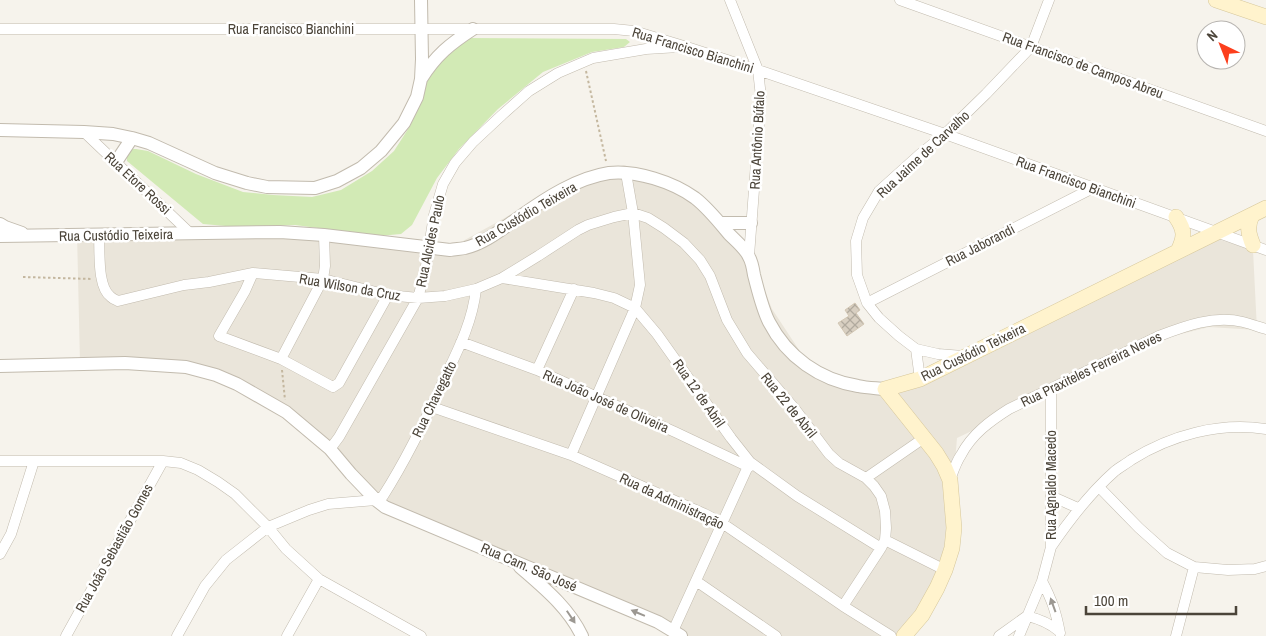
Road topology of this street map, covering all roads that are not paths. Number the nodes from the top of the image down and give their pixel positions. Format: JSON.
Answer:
{"nodes":[{"id":1,"x":421,"y":0,"type":"edge"},
{"id":2,"x":730,"y":0,"type":"edge"},
{"id":3,"x":900,"y":0,"type":"edge"},
{"id":4,"x":1049,"y":0,"type":"edge"},
{"id":5,"x":1216,"y":0,"type":"edge"},
{"id":6,"x":1266,"y":17,"type":"edge"},
{"id":7,"x":0,"y":29,"type":"edge"},
{"id":8,"x":422,"y":29,"type":"junction"},
{"id":9,"x":473,"y":29,"type":"junction"},
{"id":10,"x":687,"y":47,"type":"junction"},
{"id":11,"x":1031,"y":47,"type":"junction"},
{"id":12,"x":758,"y":70,"type":"junction"},
{"id":13,"x":422,"y":79,"type":"junction"},
{"id":14,"x":0,"y":130,"type":"edge"},
{"id":15,"x":84,"y":132,"type":"junction"},
{"id":16,"x":1266,"y":132,"type":"edge"},
{"id":17,"x":945,"y":134,"type":"junction"},
{"id":18,"x":132,"y":138,"type":"junction"},
{"id":19,"x":116,"y":162,"type":"junction"},
{"id":20,"x":626,"y":173,"type":"junction"},
{"id":21,"x":1093,"y":188,"type":"junction"},
{"id":22,"x":1266,"y":208,"type":"edge"},
{"id":23,"x":633,"y":213,"type":"junction"},
{"id":24,"x":1252,"y":215,"type":"junction"},
{"id":25,"x":1176,"y":218,"type":"junction"},
{"id":26,"x":0,"y":224,"type":"edge"},
{"id":27,"x":720,"y":224,"type":"junction"},
{"id":28,"x":752,"y":224,"type":"junction"},
{"id":29,"x":1217,"y":232,"type":"junction"},
{"id":30,"x":191,"y":234,"type":"junction"},
{"id":31,"x":99,"y":235,"type":"junction"},
{"id":32,"x":324,"y":235,"type":"junction"},
{"id":33,"x":0,"y":236,"type":"edge"},
{"id":34,"x":31,"y":236,"type":"junction"},
{"id":35,"x":1260,"y":247,"type":"edge"},
{"id":36,"x":428,"y":248,"type":"junction"},
{"id":37,"x":1178,"y":251,"type":"junction"},
{"id":38,"x":749,"y":256,"type":"junction"},
{"id":39,"x":252,"y":273,"type":"junction"},
{"id":40,"x":502,"y":278,"type":"junction"},
{"id":41,"x":323,"y":279,"type":"junction"},
{"id":42,"x":476,"y":289,"type":"junction"},
{"id":43,"x":574,"y":289,"type":"junction"},
{"id":44,"x":388,"y":295,"type":"junction"},
{"id":45,"x":418,"y":298,"type":"junction"},
{"id":46,"x":867,"y":303,"type":"junction"},
{"id":47,"x":635,"y":308,"type":"junction"},
{"id":48,"x":1266,"y":330,"type":"edge"},
{"id":49,"x":461,"y":342,"type":"junction"},
{"id":50,"x":916,"y":349,"type":"junction"},
{"id":51,"x":966,"y":356,"type":"junction"},
{"id":52,"x":281,"y":359,"type":"junction"},
{"id":53,"x":0,"y":366,"type":"edge"},
{"id":54,"x":537,"y":370,"type":"junction"},
{"id":55,"x":920,"y":379,"type":"junction"},
{"id":56,"x":885,"y":389,"type":"junction"},
{"id":57,"x":1051,"y":389,"type":"junction"},
{"id":58,"x":596,"y":397,"type":"junction"},
{"id":59,"x":432,"y":407,"type":"junction"},
{"id":60,"x":1266,"y":429,"type":"edge"},
{"id":61,"x":924,"y":438,"type":"junction"},
{"id":62,"x":330,"y":449,"type":"junction"},
{"id":63,"x":571,"y":455,"type":"junction"},
{"id":64,"x":0,"y":460,"type":"edge"},
{"id":65,"x":162,"y":461,"type":"junction"},
{"id":66,"x":34,"y":462,"type":"junction"},
{"id":67,"x":749,"y":464,"type":"junction"},
{"id":68,"x":866,"y":478,"type":"junction"},
{"id":69,"x":950,"y":480,"type":"junction"},
{"id":70,"x":1099,"y":487,"type":"junction"},
{"id":71,"x":1051,"y":496,"type":"junction"},
{"id":72,"x":376,"y":500,"type":"junction"},
{"id":73,"x":1078,"y":508,"type":"junction"},
{"id":74,"x":722,"y":523,"type":"junction"},
{"id":75,"x":268,"y":526,"type":"junction"},
{"id":76,"x":11,"y":534,"type":"junction"},
{"id":77,"x":0,"y":541,"type":"edge"},
{"id":78,"x":883,"y":544,"type":"junction"},
{"id":79,"x":1052,"y":546,"type":"junction"},
{"id":80,"x":0,"y":554,"type":"edge"},
{"id":81,"x":511,"y":559,"type":"junction"},
{"id":82,"x":1266,"y":566,"type":"edge"},
{"id":83,"x":1194,"y":567,"type":"junction"},
{"id":84,"x":945,"y":570,"type":"junction"},
{"id":85,"x":319,"y":579,"type":"junction"},
{"id":86,"x":696,"y":581,"type":"junction"},
{"id":87,"x":1042,"y":581,"type":"junction"},
{"id":88,"x":566,"y":583,"type":"junction"},
{"id":89,"x":555,"y":598,"type":"junction"},
{"id":90,"x":843,"y":606,"type":"junction"},
{"id":91,"x":1028,"y":616,"type":"junction"},
{"id":92,"x":1060,"y":633,"type":"edge"},
{"id":93,"x":677,"y":634,"type":"edge"},
{"id":94,"x":66,"y":636,"type":"edge"},
{"id":95,"x":177,"y":636,"type":"edge"},
{"id":96,"x":287,"y":636,"type":"edge"},
{"id":97,"x":421,"y":636,"type":"edge"},
{"id":98,"x":582,"y":636,"type":"edge"},
{"id":99,"x":776,"y":636,"type":"edge"},
{"id":100,"x":891,"y":636,"type":"edge"},
{"id":101,"x":904,"y":636,"type":"edge"},
{"id":102,"x":998,"y":636,"type":"edge"},
{"id":103,"x":1019,"y":636,"type":"edge"},
{"id":104,"x":1176,"y":636,"type":"edge"}],
"edges":[{"from":1,"to":8,"type":"street"},
{"from":2,"to":12,"type":"street","name":"Rua Antônio Búfalo"},
{"from":3,"to":11,"type":"street","name":"Rua Francisco de Campos Abreu"},
{"from":4,"to":11,"type":"street","name":"Rua Jaime de Carvalho"},
{"from":5,"to":6,"type":"main road"},
{"from":7,"to":8,"type":"street","name":"Rua Francisco Bianchini"},
{"from":8,"to":9,"type":"street","name":"Rua Francisco Bianchini"},
{"from":8,"to":13,"type":"street"},
{"from":9,"to":10,"type":"street","name":"Rua Francisco Bianchini"},
{"from":9,"to":13,"type":"street"},
{"from":10,"to":12,"type":"street","name":"Rua Francisco Bianchini"},
{"from":10,"to":36,"type":"street","name":"Rua Alcides Paulo"},
{"from":11,"to":16,"type":"street","name":"Rua Francisco de Campos Abreu"},
{"from":11,"to":17,"type":"street","name":"Rua Jaime de Carvalho"},
{"from":12,"to":17,"type":"street","name":"Rua Francisco Bianchini"},
{"from":12,"to":28,"type":"street","name":"Rua Antônio Búfalo"},
{"from":13,"to":18,"type":"street"},
{"from":14,"to":15,"type":"street"},
{"from":15,"to":18,"type":"street"},
{"from":15,"to":19,"type":"street","name":"Rua Etore Rossi"},
{"from":17,"to":21,"type":"street","name":"Rua Francisco Bianchini"},
{"from":17,"to":46,"type":"street","name":"Rua Jaime de Carvalho"},
{"from":18,"to":19,"type":"street"},
{"from":19,"to":30,"type":"street","name":"Rua Etore Rossi"},
{"from":20,"to":23,"type":"street"},
{"from":20,"to":27,"type":"street","name":"Rua Custódio Teixeira"},
{"from":20,"to":36,"type":"street","name":"Rua Custódio Teixeira"},
{"from":21,"to":25,"type":"street","name":"Rua Francisco Bianchini"},
{"from":21,"to":46,"type":"street","name":"Rua Jaborandi"},
{"from":22,"to":24,"type":"main road","name":"Rua Custódio Teixeira"},
{"from":23,"to":40,"type":"street","name":"Rua Wilson da Cruz"},
{"from":23,"to":47,"type":"street"},
{"from":23,"to":68,"type":"street","name":"Rua 22 de Abril"},
{"from":24,"to":29,"type":"main road","name":"Rua Custódio Teixeira"},
{"from":24,"to":35,"type":"main road"},
{"from":25,"to":29,"type":"street","name":"Rua Francisco Bianchini"},
{"from":25,"to":37,"type":"main road"},
{"from":26,"to":34,"type":"street"},
{"from":27,"to":28,"type":"street"},
{"from":27,"to":38,"type":"street","name":"Rua Custódio Teixeira"},
{"from":28,"to":38,"type":"street","name":"Rua Antônio Búfalo"},
{"from":29,"to":35,"type":"street","name":"Rua Francisco Bianchini"},
{"from":29,"to":37,"type":"main road","name":"Rua Custódio Teixeira"},
{"from":30,"to":31,"type":"street","name":"Rua Custódio Teixeira"},
{"from":30,"to":32,"type":"street","name":"Rua Custódio Teixeira"},
{"from":31,"to":34,"type":"street","name":"Rua Custódio Teixeira"},
{"from":31,"to":39,"type":"street","name":"Rua Wilson da Cruz"},
{"from":32,"to":36,"type":"street","name":"Rua Custódio Teixeira"},
{"from":32,"to":41,"type":"street"},
{"from":33,"to":34,"type":"street","name":"Rua Custódio Teixeira"},
{"from":36,"to":45,"type":"street","name":"Rua Alcides Paulo"},
{"from":37,"to":51,"type":"main road","name":"Rua Custódio Teixeira"},
{"from":38,"to":56,"type":"street","name":"Rua Custódio Teixeira"},
{"from":39,"to":41,"type":"street","name":"Rua Wilson da Cruz"},
{"from":39,"to":52,"type":"street"},
{"from":40,"to":42,"type":"street","name":"Rua Wilson da Cruz"},
{"from":40,"to":43,"type":"street","name":"Rua 12 de Abril"},
{"from":41,"to":44,"type":"street","name":"Rua Wilson da Cruz"},
{"from":41,"to":52,"type":"street"},
{"from":42,"to":45,"type":"street","name":"Rua Wilson da Cruz"},
{"from":42,"to":49,"type":"street","name":"Rua Chavegatto"},
{"from":43,"to":47,"type":"street","name":"Rua 12 de Abril"},
{"from":43,"to":54,"type":"street"},
{"from":44,"to":45,"type":"street","name":"Rua Wilson da Cruz"},
{"from":44,"to":52,"type":"street"},
{"from":45,"to":62,"type":"street","name":"Rua Alcides Paulo"},
{"from":46,"to":50,"type":"street","name":"Rua Jaime de Carvalho"},
{"from":47,"to":58,"type":"street"},
{"from":47,"to":67,"type":"street","name":"Rua 12 de Abril"},
{"from":48,"to":57,"type":"street","name":"Rua Praxiteles Ferreira Neves"},
{"from":49,"to":54,"type":"street","name":"Rua João José de Oliveira"},
{"from":49,"to":59,"type":"street","name":"Rua Chavegatto"},
{"from":50,"to":51,"type":"street","name":"Rua Jaime de Carvalho"},
{"from":50,"to":55,"type":"street"},
{"from":51,"to":55,"type":"main road","name":"Rua Custódio Teixeira"},
{"from":53,"to":62,"type":"street","name":"Rua Cam. São José"},
{"from":54,"to":58,"type":"street","name":"Rua João José de Oliveira"},
{"from":55,"to":56,"type":"main road","name":"Rua Custódio Teixeira"},
{"from":56,"to":61,"type":"main road"},
{"from":57,"to":69,"type":"street","name":"Rua Praxiteles Ferreira Neves"},
{"from":57,"to":71,"type":"street","name":"Rua Agnaldo Macedo"},
{"from":58,"to":63,"type":"street"},
{"from":58,"to":67,"type":"street","name":"Rua João José de Oliveira"},
{"from":59,"to":63,"type":"street","name":"Rua da Administração"},
{"from":59,"to":72,"type":"street","name":"Rua Chavegatto"},
{"from":60,"to":70,"type":"street"},
{"from":61,"to":68,"type":"street"},
{"from":61,"to":69,"type":"main road"},
{"from":62,"to":72,"type":"street","name":"Rua Cam. São José"},
{"from":63,"to":74,"type":"street","name":"Rua da Administração"},
{"from":64,"to":66,"type":"street"},
{"from":65,"to":66,"type":"street"},
{"from":65,"to":75,"type":"street"},
{"from":65,"to":94,"type":"street","name":"Rua João Sebastião Gomes"},
{"from":66,"to":76,"type":"street"},
{"from":67,"to":74,"type":"street"},
{"from":67,"to":78,"type":"street","name":"Rua 12 de Abril"},
{"from":68,"to":78,"type":"street","name":"Rua 22 de Abril"},
{"from":69,"to":84,"type":"main road"},
{"from":70,"to":73,"type":"street"},
{"from":70,"to":83,"type":"street"},
{"from":71,"to":73,"type":"street"},
{"from":71,"to":79,"type":"street","name":"Rua Agnaldo Macedo"},
{"from":72,"to":75,"type":"street"},
{"from":72,"to":81,"type":"street","name":"Rua Cam. São José"},
{"from":73,"to":79,"type":"street"},
{"from":74,"to":86,"type":"street"},
{"from":74,"to":90,"type":"street","name":"Rua da Administração"},
{"from":75,"to":85,"type":"street"},
{"from":75,"to":95,"type":"street"},
{"from":76,"to":77,"type":"street"},
{"from":76,"to":80,"type":"street"},
{"from":78,"to":84,"type":"street","name":"Rua 12 de Abril"},
{"from":78,"to":90,"type":"street"},
{"from":79,"to":87,"type":"street","name":"Rua Agnaldo Macedo"},
{"from":81,"to":88,"type":"street","name":"Rua Cam. São José"},
{"from":81,"to":89,"type":"street"},
{"from":82,"to":83,"type":"street"},
{"from":83,"to":104,"type":"street"},
{"from":84,"to":101,"type":"main road"},
{"from":85,"to":96,"type":"street"},
{"from":85,"to":97,"type":"street"},
{"from":86,"to":93,"type":"street"},
{"from":86,"to":99,"type":"street"},
{"from":87,"to":91,"type":"street","name":"Rua Agnaldo Macedo"},
{"from":92,"to":87,"type":"street","one_way":true},
{"from":88,"to":89,"type":"street"},
{"from":93,"to":88,"type":"street","name":"Rua Cam. São José","one_way":true},
{"from":89,"to":98,"type":"street","one_way":true},
{"from":90,"to":100,"type":"street","name":"Rua da Administração"},
{"from":91,"to":92,"type":"street"},
{"from":91,"to":102,"type":"street"},
{"from":91,"to":103,"type":"street","name":"Rua Agnaldo Macedo"}]}
